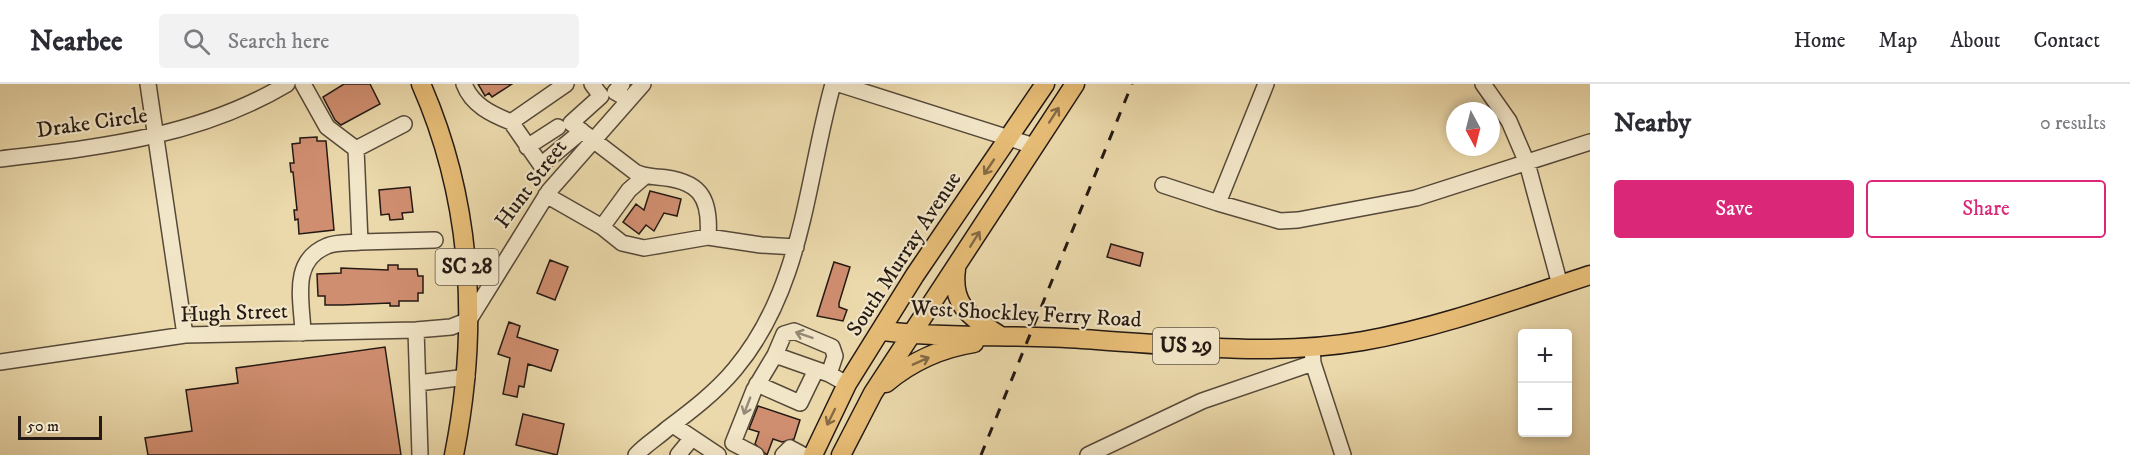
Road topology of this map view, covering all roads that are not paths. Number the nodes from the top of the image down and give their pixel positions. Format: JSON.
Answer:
{"nodes":[{"id":1,"x":148,"y":84,"type":"edge"},
{"id":2,"x":287,"y":84,"type":"edge"},
{"id":3,"x":303,"y":84,"type":"edge"},
{"id":4,"x":421,"y":84,"type":"edge"},
{"id":5,"x":464,"y":84,"type":"edge"},
{"id":6,"x":566,"y":84,"type":"edge"},
{"id":7,"x":592,"y":84,"type":"edge"},
{"id":8,"x":622,"y":84,"type":"edge"},
{"id":9,"x":643,"y":84,"type":"edge"},
{"id":10,"x":833,"y":84,"type":"edge"},
{"id":11,"x":839,"y":84,"type":"edge"},
{"id":12,"x":1045,"y":84,"type":"edge"},
{"id":13,"x":1075,"y":84,"type":"edge"},
{"id":14,"x":1266,"y":84,"type":"edge"},
{"id":15,"x":1483,"y":84,"type":"edge"},
{"id":16,"x":629,"y":100,"type":"junction"},
{"id":17,"x":511,"y":122,"type":"junction"},
{"id":18,"x":404,"y":124,"type":"dead end"},
{"id":19,"x":558,"y":127,"type":"dead end"},
{"id":20,"x":588,"y":135,"type":"junction"},
{"id":21,"x":155,"y":136,"type":"junction"},
{"id":22,"x":1009,"y":139,"type":"junction"},
{"id":23,"x":1590,"y":142,"type":"edge"},
{"id":24,"x":1034,"y":146,"type":"junction"},
{"id":25,"x":527,"y":147,"type":"junction"},
{"id":26,"x":356,"y":149,"type":"junction"},
{"id":27,"x":0,"y":159,"type":"edge"},
{"id":28,"x":1527,"y":163,"type":"junction"},
{"id":29,"x":644,"y":177,"type":"junction"},
{"id":30,"x":1163,"y":185,"type":"dead end"},
{"id":31,"x":546,"y":195,"type":"junction"},
{"id":32,"x":1218,"y":203,"type":"junction"},
{"id":33,"x":602,"y":227,"type":"junction"},
{"id":34,"x":708,"y":237,"type":"junction"},
{"id":35,"x":435,"y":240,"type":"dead end"},
{"id":36,"x":360,"y":242,"type":"junction"},
{"id":37,"x":796,"y":247,"type":"junction"},
{"id":38,"x":957,"y":267,"type":"junction"},
{"id":39,"x":1590,"y":275,"type":"edge"},
{"id":40,"x":1560,"y":285,"type":"junction"},
{"id":41,"x":469,"y":320,"type":"junction"},
{"id":42,"x":763,"y":329,"type":"junction"},
{"id":43,"x":416,"y":330,"type":"junction"},
{"id":44,"x":883,"y":331,"type":"junction"},
{"id":45,"x":303,"y":333,"type":"junction"},
{"id":46,"x":912,"y":334,"type":"junction"},
{"id":47,"x":185,"y":335,"type":"junction"},
{"id":48,"x":1002,"y":338,"type":"junction"},
{"id":49,"x":782,"y":339,"type":"junction"},
{"id":50,"x":775,"y":355,"type":"junction"},
{"id":51,"x":1312,"y":355,"type":"junction"},
{"id":52,"x":0,"y":362,"type":"edge"},
{"id":53,"x":823,"y":372,"type":"junction"},
{"id":54,"x":467,"y":376,"type":"junction"},
{"id":55,"x":418,"y":383,"type":"junction"},
{"id":56,"x":757,"y":384,"type":"junction"},
{"id":57,"x":847,"y":384,"type":"junction"},
{"id":58,"x":873,"y":393,"type":"junction"},
{"id":59,"x":673,"y":425,"type":"junction"},
{"id":60,"x":693,"y":438,"type":"junction"},
{"id":61,"x":420,"y":455,"type":"edge"},
{"id":62,"x":454,"y":455,"type":"edge"},
{"id":63,"x":636,"y":455,"type":"edge"},
{"id":64,"x":678,"y":455,"type":"edge"},
{"id":65,"x":718,"y":455,"type":"edge"},
{"id":66,"x":756,"y":455,"type":"edge"},
{"id":67,"x":783,"y":455,"type":"edge"},
{"id":68,"x":803,"y":455,"type":"edge"},
{"id":69,"x":813,"y":455,"type":"edge"},
{"id":70,"x":841,"y":455,"type":"edge"},
{"id":71,"x":1088,"y":455,"type":"edge"},
{"id":72,"x":1342,"y":455,"type":"edge"}],
"edges":[{"from":1,"to":21,"type":"street"},
{"from":2,"to":21,"type":"street","name":"Drake Circle"},
{"from":3,"to":26,"type":"street"},
{"from":4,"to":41,"type":"main road","number":"SC 28"},
{"from":5,"to":17,"type":"street"},
{"from":6,"to":17,"type":"street"},
{"from":7,"to":20,"type":"street"},
{"from":8,"to":16,"type":"street"},
{"from":9,"to":16,"type":"street","name":"Hunt Street"},
{"from":10,"to":37,"type":"street"},
{"from":11,"to":22,"type":"street"},
{"from":12,"to":22,"type":"main road","name":"South Murray Avenue"},
{"from":24,"to":13,"type":"main road","one_way":true},
{"from":14,"to":32,"type":"street"},
{"from":15,"to":28,"type":"street"},
{"from":16,"to":20,"type":"street","name":"Hunt Street"},
{"from":17,"to":25,"type":"street"},
{"from":18,"to":26,"type":"street"},
{"from":19,"to":25,"type":"street"},
{"from":20,"to":25,"type":"street"},
{"from":20,"to":29,"type":"street"},
{"from":20,"to":31,"type":"street","name":"Hunt Street"},
{"from":21,"to":27,"type":"street","name":"Drake Circle"},
{"from":21,"to":47,"type":"street"},
{"from":22,"to":24,"type":"street"},
{"from":22,"to":44,"type":"main road","name":"South Murray Avenue","one_way":true},
{"from":23,"to":28,"type":"street"},
{"from":38,"to":24,"type":"main road","one_way":true},
{"from":26,"to":36,"type":"street"},
{"from":28,"to":32,"type":"street"},
{"from":28,"to":40,"type":"street"},
{"from":29,"to":33,"type":"street"},
{"from":29,"to":34,"type":"street"},
{"from":30,"to":32,"type":"street"},
{"from":31,"to":33,"type":"street"},
{"from":31,"to":41,"type":"street","name":"Hunt Street"},
{"from":33,"to":34,"type":"street"},
{"from":34,"to":37,"type":"street"},
{"from":35,"to":36,"type":"street"},
{"from":36,"to":45,"type":"street"},
{"from":37,"to":42,"type":"street"},
{"from":38,"to":46,"type":"main road"},
{"from":38,"to":48,"type":"main road"},
{"from":39,"to":40,"type":"main road","name":"West Shockley Ferry Road","number":"US 29"},
{"from":40,"to":51,"type":"main road","name":"West Shockley Ferry Road","number":"US 29"},
{"from":41,"to":43,"type":"street","name":"Hugh Street"},
{"from":41,"to":54,"type":"main road","number":"SC 28"},
{"from":42,"to":49,"type":"street"},
{"from":42,"to":59,"type":"street"},
{"from":43,"to":45,"type":"street","name":"Hugh Street"},
{"from":43,"to":55,"type":"street"},
{"from":44,"to":46,"type":"main road","name":"West Shockley Ferry Road","number":"US 29"},
{"from":44,"to":57,"type":"main road","name":"South Murray Avenue"},
{"from":45,"to":47,"type":"street","name":"Hugh Street"},
{"from":46,"to":48,"type":"main road","name":"West Shockley Ferry Road","number":"US 29"},
{"from":46,"to":58,"type":"main road"},
{"from":47,"to":52,"type":"street","name":"Hugh Street"},
{"from":48,"to":51,"type":"main road","name":"West Shockley Ferry Road","number":"US 29"},
{"from":58,"to":48,"type":"main road","number":"US 29","one_way":true},
{"from":49,"to":50,"type":"street"},
{"from":53,"to":49,"type":"street","one_way":true},
{"from":50,"to":53,"type":"street"},
{"from":50,"to":56,"type":"street"},
{"from":51,"to":71,"type":"street","name":"West Shockley Ferry Road"},
{"from":51,"to":72,"type":"street"},
{"from":53,"to":56,"type":"street"},
{"from":53,"to":57,"type":"street"},
{"from":54,"to":55,"type":"street"},
{"from":54,"to":62,"type":"main road","number":"SC 28"},
{"from":55,"to":61,"type":"street"},
{"from":56,"to":66,"type":"street","one_way":true},
{"from":57,"to":69,"type":"main road","name":"South Murray Avenue","one_way":true},
{"from":58,"to":70,"type":"main road","number":"US 29"},
{"from":59,"to":60,"type":"street"},
{"from":59,"to":63,"type":"street"},
{"from":60,"to":64,"type":"street"},
{"from":60,"to":65,"type":"street"},
{"from":67,"to":68,"type":"street"}]}
